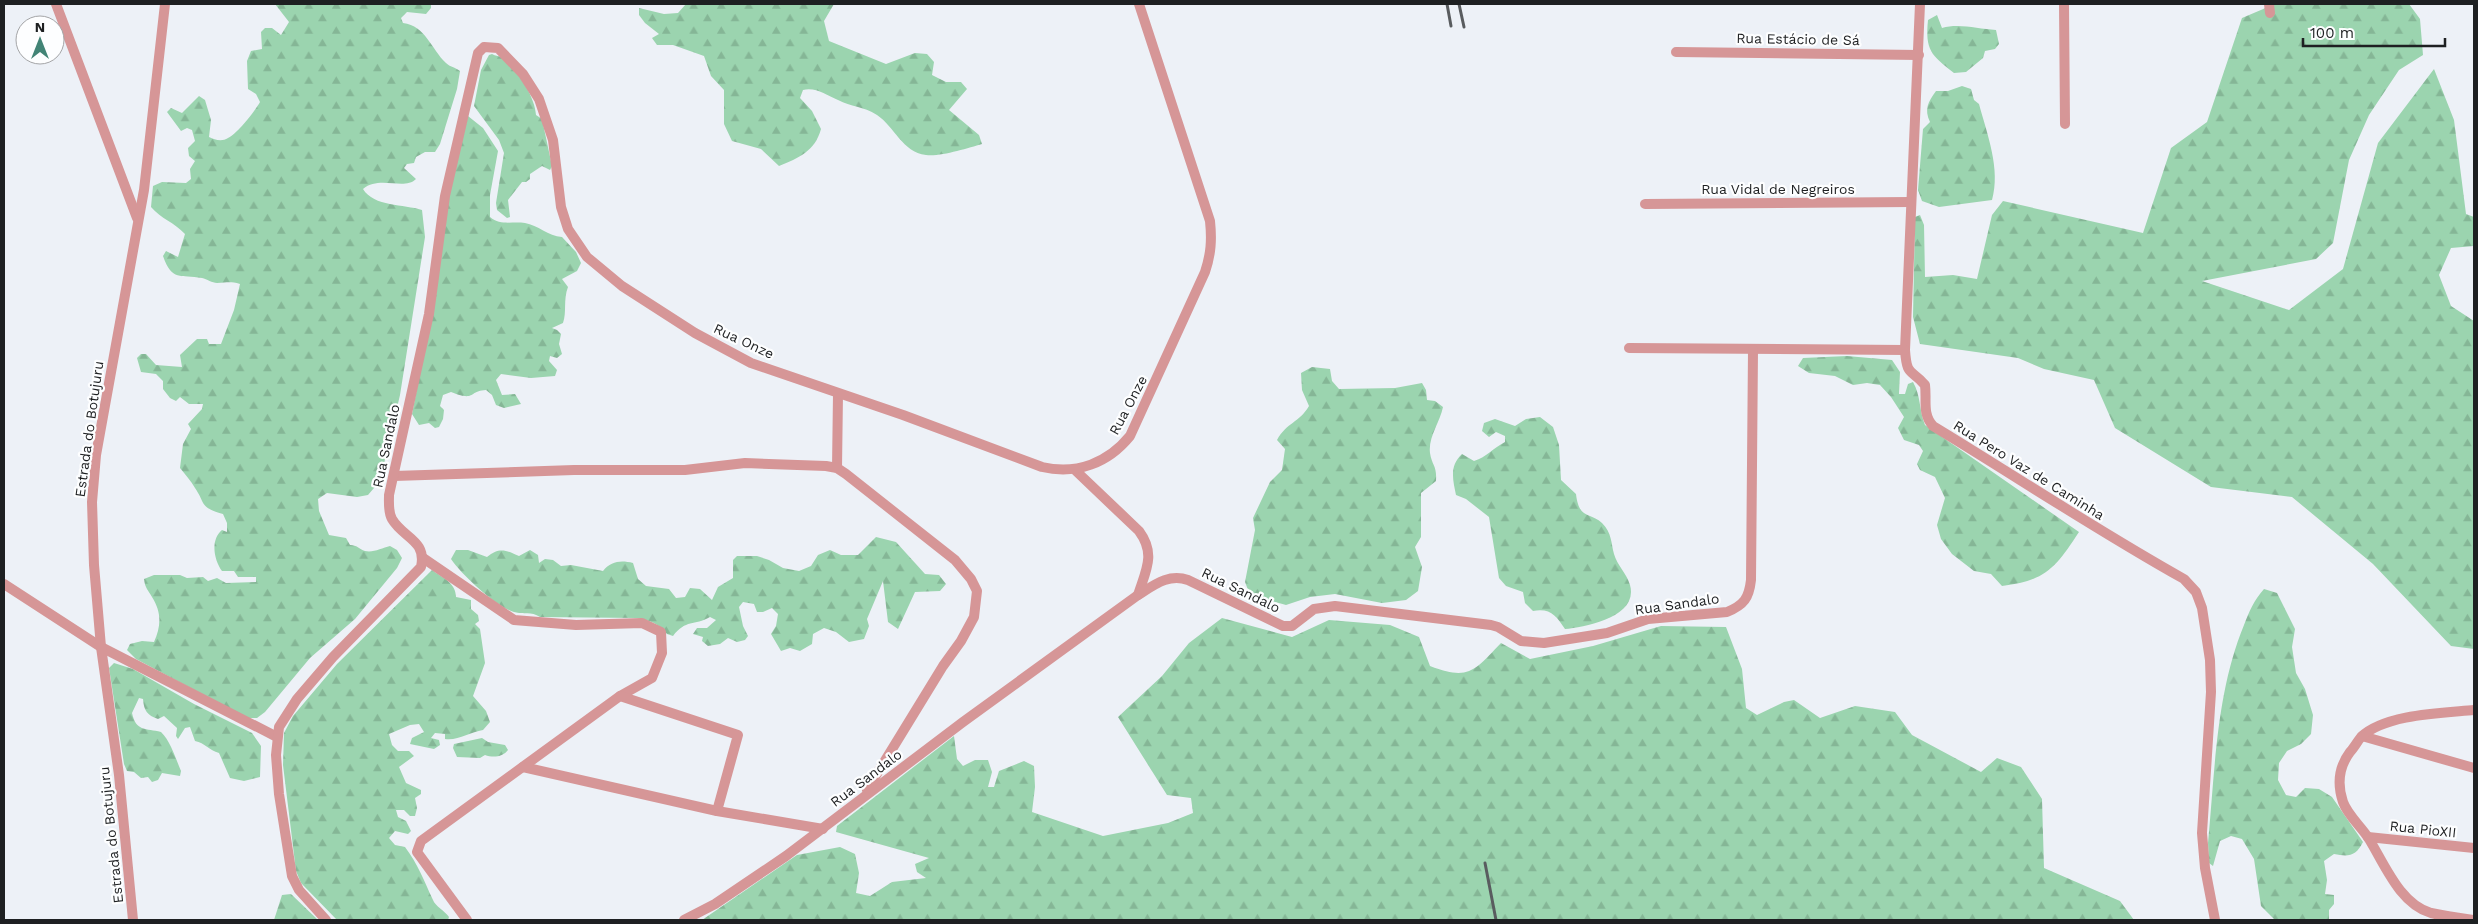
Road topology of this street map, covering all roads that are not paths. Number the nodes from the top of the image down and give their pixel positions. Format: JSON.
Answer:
{"nodes":[{"id":1,"x":56,"y":4,"type":"edge"},
{"id":2,"x":165,"y":4,"type":"edge"},
{"id":3,"x":1139,"y":4,"type":"edge"},
{"id":4,"x":1920,"y":4,"type":"edge"},
{"id":5,"x":2064,"y":4,"type":"edge"},
{"id":6,"x":1676,"y":52,"type":"dead end"},
{"id":7,"x":478,"y":53,"type":"joint"},
{"id":8,"x":1919,"y":55,"type":"junction"},
{"id":9,"x":2065,"y":124,"type":"dead end"},
{"id":10,"x":1911,"y":202,"type":"junction"},
{"id":11,"x":1645,"y":204,"type":"dead end"},
{"id":12,"x":137,"y":219,"type":"junction"},
{"id":13,"x":1629,"y":348,"type":"dead end"},
{"id":14,"x":1753,"y":350,"type":"junction"},
{"id":15,"x":1905,"y":350,"type":"junction"},
{"id":16,"x":838,"y":394,"type":"junction"},
{"id":17,"x":837,"y":468,"type":"junction"},
{"id":18,"x":1075,"y":470,"type":"junction"},
{"id":19,"x":394,"y":476,"type":"junction"},
{"id":20,"x":423,"y":558,"type":"junction"},
{"id":21,"x":4,"y":584,"type":"edge"},
{"id":22,"x":1138,"y":595,"type":"junction"},
{"id":23,"x":102,"y":647,"type":"junction"},
{"id":24,"x":620,"y":696,"type":"junction"},
{"id":25,"x":2474,"y":710,"type":"edge"},
{"id":26,"x":2362,"y":736,"type":"junction"},
{"id":27,"x":276,"y":737,"type":"junction"},
{"id":28,"x":523,"y":767,"type":"junction"},
{"id":29,"x":2474,"y":768,"type":"edge"},
{"id":30,"x":862,"y":797,"type":"junction"},
{"id":31,"x":717,"y":811,"type":"junction"},
{"id":32,"x":823,"y":828,"type":"junction"},
{"id":33,"x":2368,"y":837,"type":"junction"},
{"id":34,"x":2474,"y":848,"type":"edge"},
{"id":35,"x":134,"y":920,"type":"edge"},
{"id":36,"x":326,"y":920,"type":"edge"},
{"id":37,"x":467,"y":920,"type":"edge"},
{"id":38,"x":684,"y":920,"type":"edge"},
{"id":39,"x":2215,"y":920,"type":"edge"},
{"id":40,"x":2472,"y":920,"type":"edge"}],
"edges":[{"from":1,"to":12,"type":"street"},
{"from":2,"to":12,"type":"street","name":"Estrada do Botujuru"},
{"from":3,"to":18,"type":"street","name":"Rua Onze"},
{"from":4,"to":8,"type":"street","name":"Rua Pero Vaz de Caminha"},
{"from":5,"to":9,"type":"street"},
{"from":6,"to":8,"type":"street","name":"Rua Estácio de Sá"},
{"from":7,"to":16,"type":"street","name":"Rua Onze"},
{"from":7,"to":19,"type":"street","name":"Rua Sandalo"},
{"from":8,"to":10,"type":"street","name":"Rua Pero Vaz de Caminha"},
{"from":10,"to":11,"type":"street","name":"Rua Vidal de Negreiros"},
{"from":10,"to":15,"type":"street","name":"Rua Pero Vaz de Caminha"},
{"from":12,"to":23,"type":"street","name":"Estrada do Botujuru"},
{"from":13,"to":14,"type":"street"},
{"from":14,"to":15,"type":"street"},
{"from":14,"to":22,"type":"street","name":"Rua Sandalo"},
{"from":15,"to":39,"type":"street","name":"Rua Pero Vaz de Caminha"},
{"from":16,"to":17,"type":"street"},
{"from":16,"to":18,"type":"street","name":"Rua Onze"},
{"from":17,"to":19,"type":"street"},
{"from":17,"to":30,"type":"street"},
{"from":18,"to":22,"type":"street"},
{"from":19,"to":20,"type":"street","name":"Rua Sandalo"},
{"from":20,"to":24,"type":"street"},
{"from":20,"to":27,"type":"street"},
{"from":21,"to":23,"type":"street"},
{"from":22,"to":30,"type":"street","name":"Rua Sandalo"},
{"from":23,"to":27,"type":"street"},
{"from":23,"to":35,"type":"street","name":"Estrada do Botujuru"},
{"from":24,"to":28,"type":"street"},
{"from":24,"to":31,"type":"street"},
{"from":25,"to":26,"type":"street"},
{"from":26,"to":29,"type":"street"},
{"from":26,"to":33,"type":"street"},
{"from":27,"to":36,"type":"street"},
{"from":28,"to":31,"type":"street"},
{"from":28,"to":37,"type":"street"},
{"from":30,"to":32,"type":"street","name":"Rua Sandalo"},
{"from":31,"to":32,"type":"street"},
{"from":32,"to":38,"type":"street","name":"Rua Sandalo"},
{"from":33,"to":34,"type":"street","name":"Rua PioXII"},
{"from":33,"to":40,"type":"street"}]}
